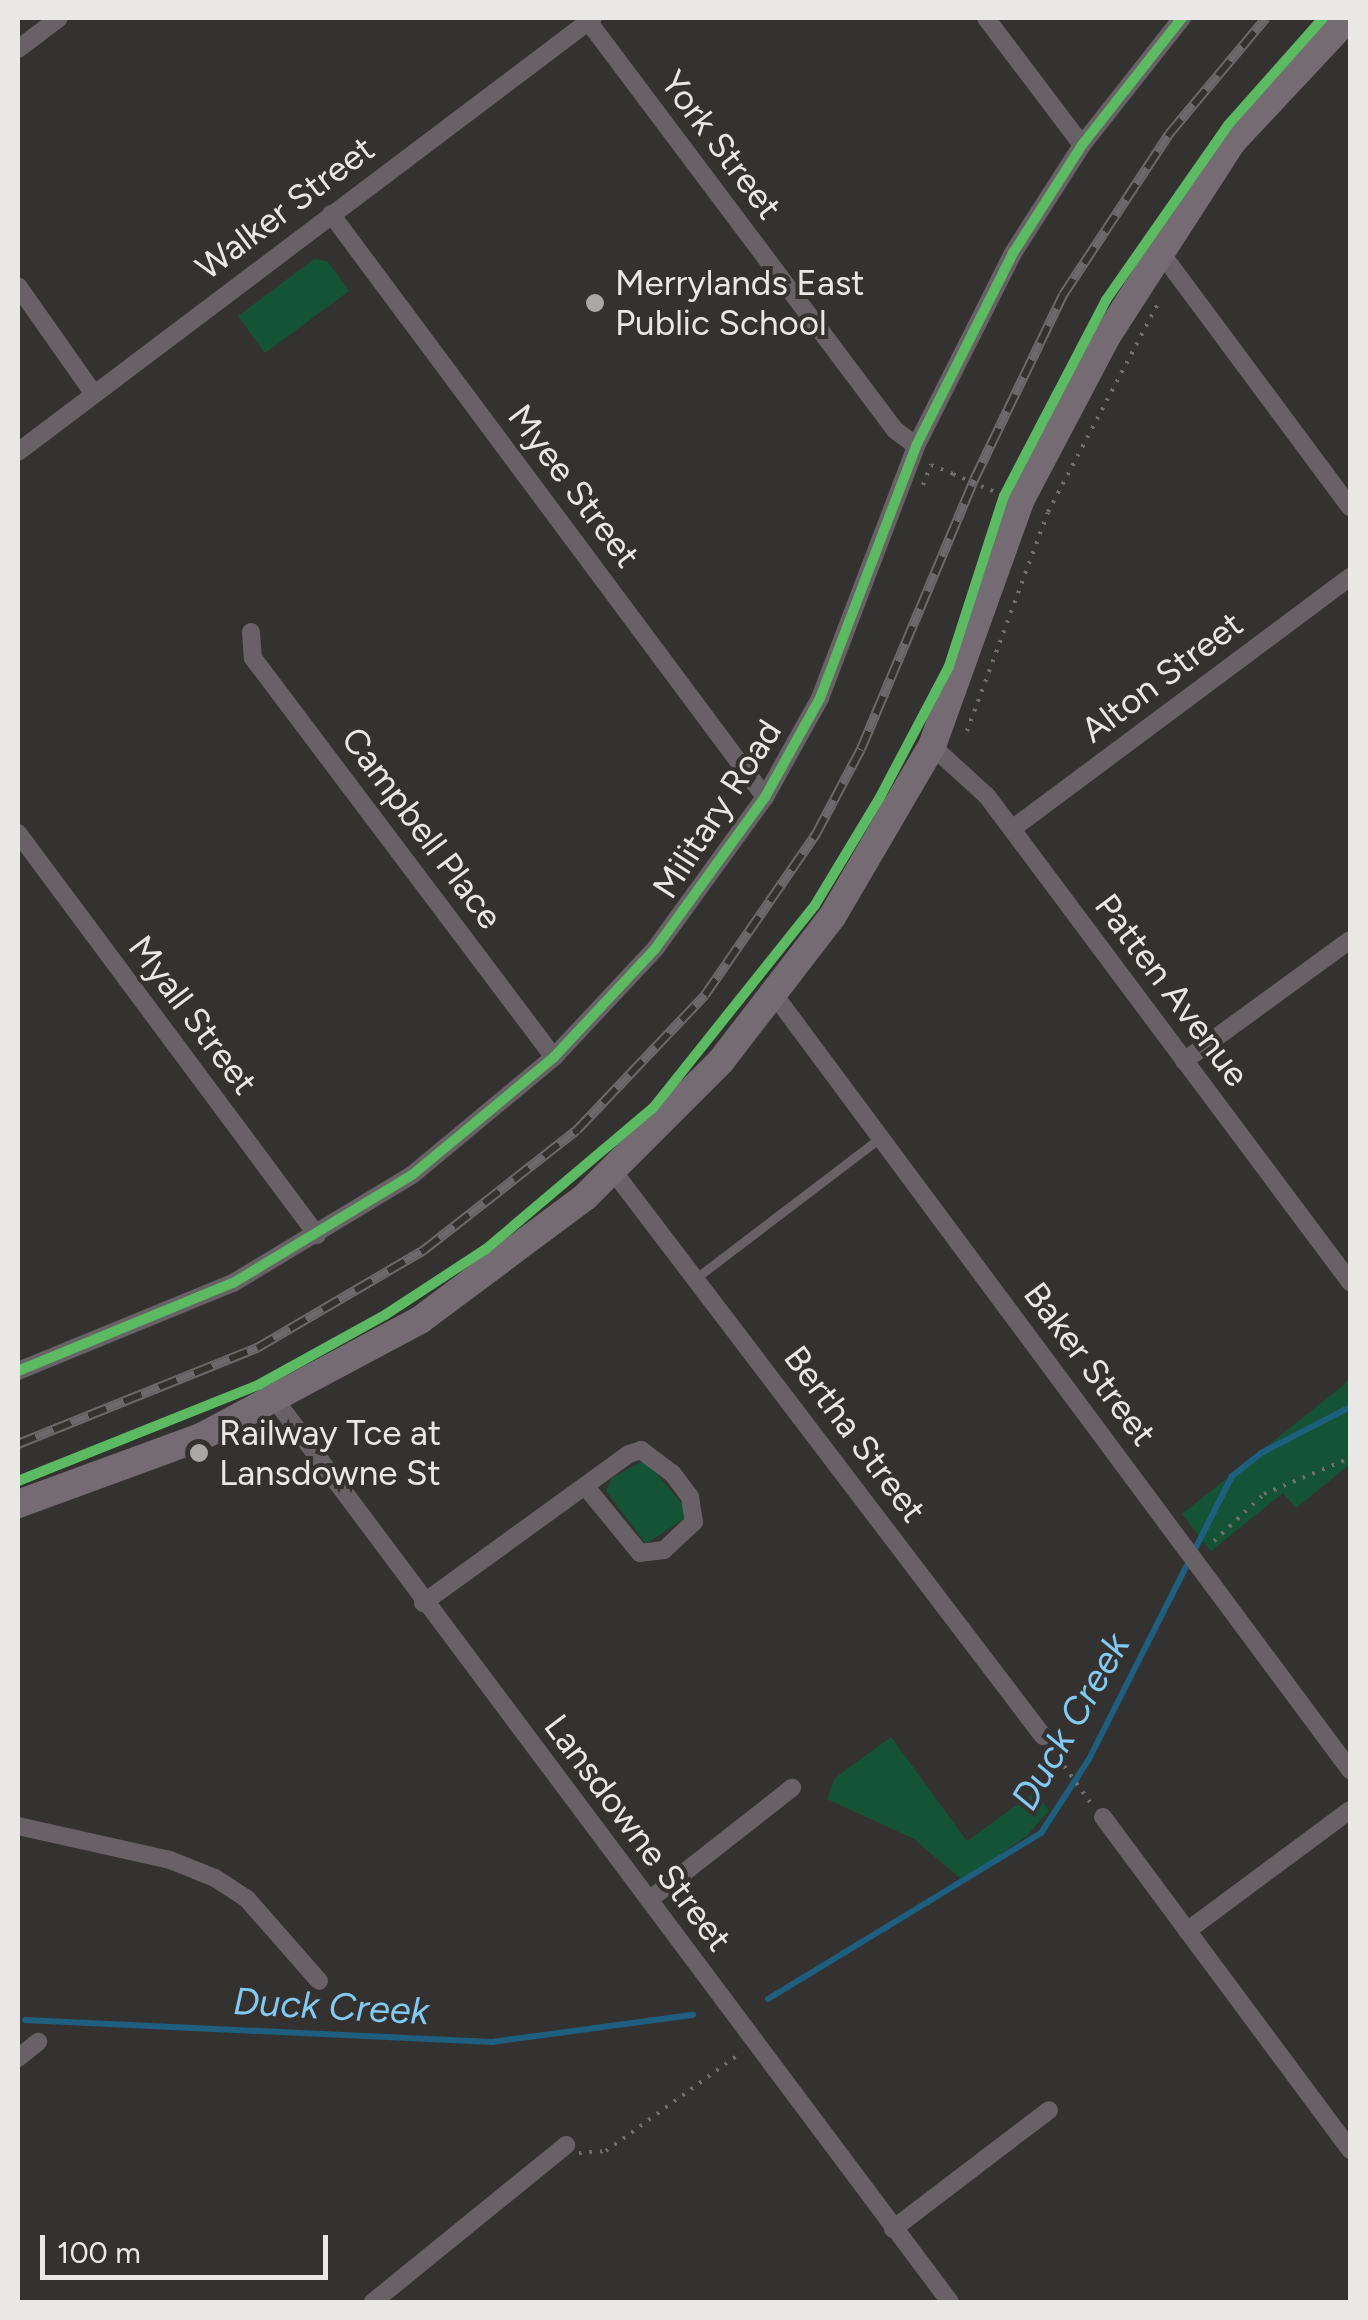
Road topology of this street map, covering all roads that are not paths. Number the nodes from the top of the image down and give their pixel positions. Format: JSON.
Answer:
{"nodes":[{"id":1,"x":59,"y":18,"type":"edge"},
{"id":2,"x":986,"y":18,"type":"edge"},
{"id":3,"x":1182,"y":18,"type":"edge"},
{"id":4,"x":1348,"y":18,"type":"edge"},
{"id":5,"x":590,"y":20,"type":"edge"},
{"id":6,"x":18,"y":48,"type":"edge"},
{"id":7,"x":1082,"y":145,"type":"junction"},
{"id":8,"x":331,"y":214,"type":"junction"},
{"id":9,"x":1160,"y":250,"type":"junction"},
{"id":10,"x":18,"y":286,"type":"edge"},
{"id":11,"x":94,"y":394,"type":"junction"},
{"id":12,"x":916,"y":446,"type":"junction"},
{"id":13,"x":18,"y":452,"type":"edge"},
{"id":14,"x":1350,"y":507,"type":"edge"},
{"id":15,"x":1350,"y":577,"type":"edge"},
{"id":16,"x":251,"y":632,"type":"dead end"},
{"id":17,"x":932,"y":746,"type":"junction"},
{"id":18,"x":765,"y":796,"type":"junction"},
{"id":19,"x":1012,"y":829,"type":"junction"},
{"id":20,"x":18,"y":834,"type":"edge"},
{"id":21,"x":1350,"y":940,"type":"edge"},
{"id":22,"x":776,"y":997,"type":"junction"},
{"id":23,"x":554,"y":1058,"type":"junction"},
{"id":24,"x":1184,"y":1061,"type":"junction"},
{"id":25,"x":881,"y":1137,"type":"junction"},
{"id":26,"x":613,"y":1171,"type":"junction"},
{"id":27,"x":317,"y":1235,"type":"junction"},
{"id":28,"x":696,"y":1278,"type":"junction"},
{"id":29,"x":1350,"y":1282,"type":"edge"},
{"id":30,"x":18,"y":1371,"type":"edge"},
{"id":31,"x":276,"y":1400,"type":"junction"},
{"id":32,"x":586,"y":1488,"type":"junction"},
{"id":33,"x":18,"y":1504,"type":"edge"},
{"id":34,"x":423,"y":1603,"type":"junction"},
{"id":35,"x":1044,"y":1736,"type":"road end"},
{"id":36,"x":1350,"y":1770,"type":"edge"},
{"id":37,"x":792,"y":1788,"type":"dead end"},
{"id":38,"x":1350,"y":1810,"type":"edge"},
{"id":39,"x":1103,"y":1817,"type":"dead end"},
{"id":40,"x":18,"y":1826,"type":"edge"},
{"id":41,"x":650,"y":1900,"type":"junction"},
{"id":42,"x":1187,"y":1931,"type":"junction"},
{"id":43,"x":319,"y":1981,"type":"dead end"},
{"id":44,"x":38,"y":2042,"type":"dead end"},
{"id":45,"x":18,"y":2058,"type":"edge"},
{"id":46,"x":1049,"y":2110,"type":"dead end"},
{"id":47,"x":560,"y":2150,"type":"road end"},
{"id":48,"x":1350,"y":2150,"type":"edge"},
{"id":49,"x":893,"y":2229,"type":"junction"},
{"id":50,"x":373,"y":2302,"type":"edge"},
{"id":51,"x":950,"y":2302,"type":"edge"}],
"edges":[{"from":1,"to":6,"type":"street"},
{"from":2,"to":7,"type":"street"},
{"from":3,"to":7,"type":"street","name":"Military Road"},
{"from":4,"to":9,"type":"main road"},
{"from":5,"to":8,"type":"street","name":"Walker Street"},
{"from":5,"to":12,"type":"street","name":"York Street"},
{"from":7,"to":12,"type":"street","name":"Military Road"},
{"from":8,"to":11,"type":"street","name":"Walker Street"},
{"from":8,"to":18,"type":"street","name":"Myee Street"},
{"from":9,"to":14,"type":"street"},
{"from":9,"to":17,"type":"main road"},
{"from":10,"to":11,"type":"street"},
{"from":11,"to":13,"type":"street","name":"Walker Street"},
{"from":12,"to":18,"type":"street","name":"Military Road"},
{"from":15,"to":19,"type":"street","name":"Alton Street"},
{"from":16,"to":23,"type":"street","name":"Campbell Place"},
{"from":17,"to":19,"type":"street","name":"Patten Avenue"},
{"from":17,"to":22,"type":"main road"},
{"from":18,"to":23,"type":"street","name":"Military Road"},
{"from":19,"to":24,"type":"street","name":"Patten Avenue"},
{"from":20,"to":27,"type":"street","name":"Myall Street"},
{"from":21,"to":24,"type":"street"},
{"from":22,"to":25,"type":"street","name":"Baker Street"},
{"from":22,"to":26,"type":"main road"},
{"from":23,"to":27,"type":"street","name":"Military Road"},
{"from":24,"to":29,"type":"street","name":"Patten Avenue"},
{"from":25,"to":28,"type":"lane"},
{"from":25,"to":36,"type":"street","name":"Baker Street"},
{"from":26,"to":28,"type":"street","name":"Bertha Street"},
{"from":26,"to":31,"type":"main road"},
{"from":27,"to":30,"type":"street","name":"Military Road"},
{"from":28,"to":35,"type":"street","name":"Bertha Street"},
{"from":31,"to":33,"type":"main road"},
{"from":31,"to":34,"type":"street","name":"Lansdowne Street"},
{"from":32,"to":32,"type":"street"},
{"from":32,"to":34,"type":"street"},
{"from":34,"to":41,"type":"street","name":"Lansdowne Street"},
{"from":37,"to":41,"type":"street"},
{"from":38,"to":42,"type":"street"},
{"from":39,"to":42,"type":"street"},
{"from":40,"to":43,"type":"street"},
{"from":41,"to":49,"type":"street","name":"Lansdowne Street"},
{"from":42,"to":48,"type":"street"},
{"from":44,"to":45,"type":"street"},
{"from":46,"to":49,"type":"street"},
{"from":47,"to":50,"type":"street"},
{"from":49,"to":51,"type":"street","name":"Lansdowne Street"}]}
